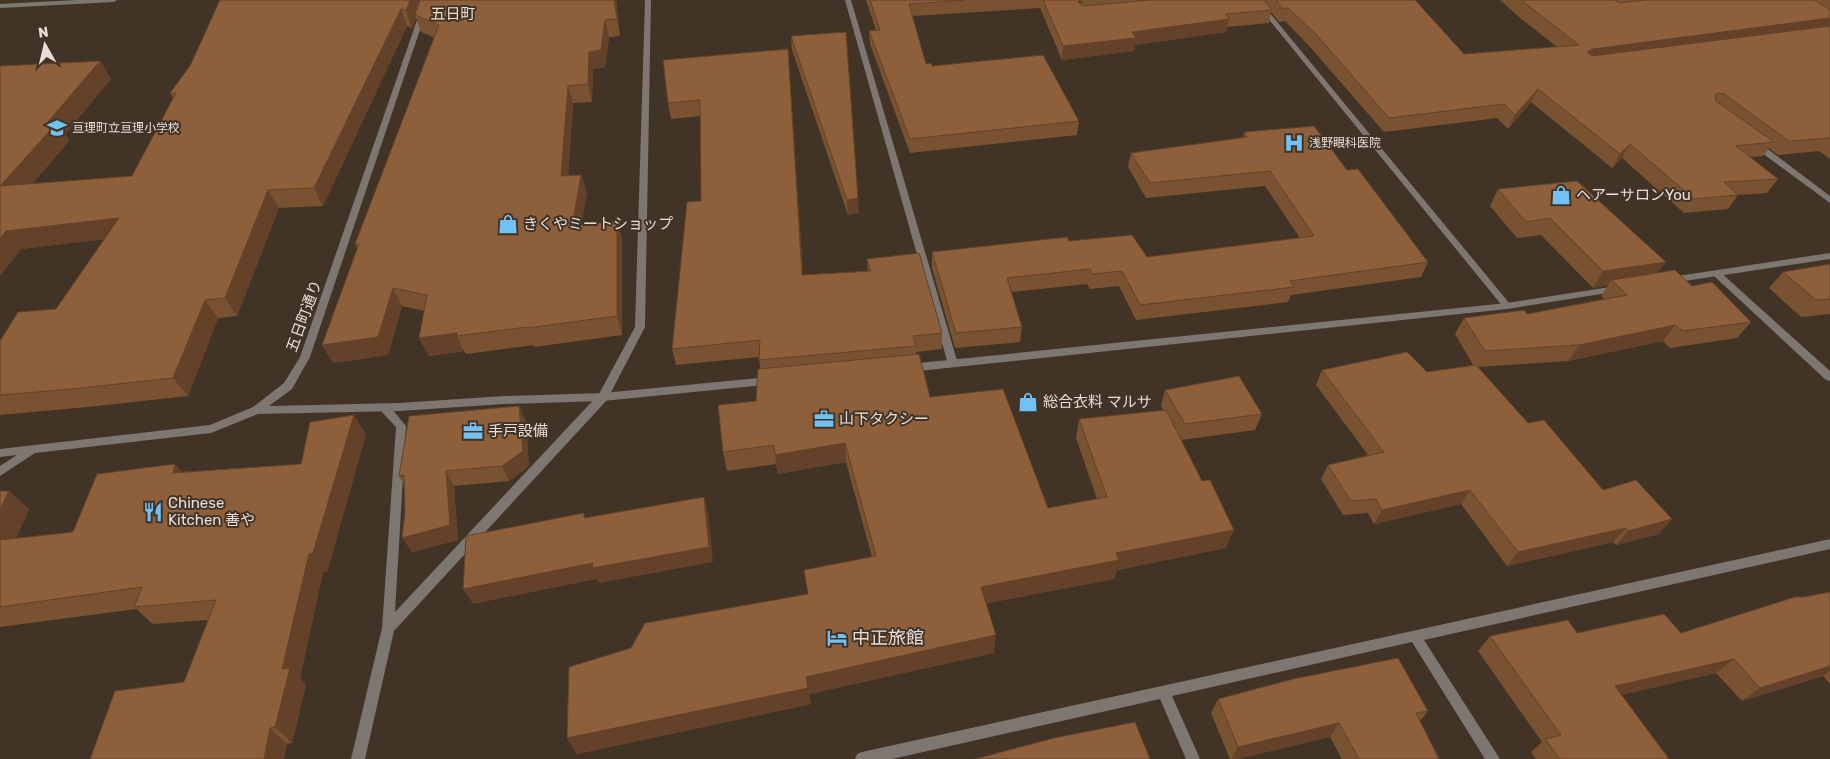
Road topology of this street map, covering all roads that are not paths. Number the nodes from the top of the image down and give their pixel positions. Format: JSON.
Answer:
{"nodes":[{"id":1,"x":114,"y":0,"type":"edge"},
{"id":2,"x":427,"y":0,"type":"edge"},
{"id":3,"x":648,"y":0,"type":"edge"},
{"id":4,"x":848,"y":0,"type":"edge"},
{"id":5,"x":1256,"y":0,"type":"edge"},
{"id":6,"x":1246,"y":1,"type":"edge"},
{"id":7,"x":0,"y":6,"type":"edge"},
{"id":8,"x":1750,"y":141,"type":"edge"},
{"id":9,"x":1830,"y":200,"type":"edge"},
{"id":10,"x":1830,"y":256,"type":"edge"},
{"id":11,"x":1716,"y":273,"type":"junction"},
{"id":12,"x":1659,"y":282,"type":"edge"},
{"id":13,"x":1630,"y":286,"type":"edge"},
{"id":14,"x":1507,"y":306,"type":"junction"},
{"id":15,"x":953,"y":364,"type":"junction"},
{"id":16,"x":895,"y":370,"type":"edge"},
{"id":17,"x":1830,"y":377,"type":"edge"},
{"id":18,"x":778,"y":381,"type":"edge"},
{"id":19,"x":604,"y":397,"type":"junction"},
{"id":20,"x":384,"y":407,"type":"junction"},
{"id":21,"x":257,"y":410,"type":"junction"},
{"id":22,"x":34,"y":450,"type":"junction"},
{"id":23,"x":0,"y":453,"type":"edge"},
{"id":24,"x":0,"y":472,"type":"edge"},
{"id":25,"x":1830,"y":544,"type":"edge"},
{"id":26,"x":388,"y":628,"type":"junction"},
{"id":27,"x":1415,"y":636,"type":"junction"},
{"id":28,"x":1164,"y":692,"type":"junction"},
{"id":29,"x":896,"y":755,"type":"edge"},
{"id":30,"x":358,"y":759,"type":"edge"},
{"id":31,"x":862,"y":759,"type":"edge"},
{"id":32,"x":1193,"y":759,"type":"edge"},
{"id":33,"x":1493,"y":759,"type":"edge"}],
"edges":[{"from":1,"to":7,"type":"street"},
{"from":2,"to":21,"type":"street","name":"五日町通り"},
{"from":3,"to":19,"type":"street"},
{"from":4,"to":15,"type":"street"},
{"from":5,"to":6,"type":"street"},
{"from":5,"to":14,"type":"street"},
{"from":8,"to":9,"type":"street"},
{"from":10,"to":11,"type":"street"},
{"from":11,"to":12,"type":"street"},
{"from":11,"to":17,"type":"street"},
{"from":13,"to":14,"type":"street"},
{"from":14,"to":15,"type":"street"},
{"from":15,"to":16,"type":"street"},
{"from":18,"to":19,"type":"street"},
{"from":19,"to":20,"type":"street"},
{"from":19,"to":26,"type":"street"},
{"from":20,"to":21,"type":"street"},
{"from":20,"to":26,"type":"street"},
{"from":21,"to":22,"type":"street","name":"五日町通り"},
{"from":22,"to":23,"type":"street","name":"五日町通り"},
{"from":22,"to":24,"type":"street"},
{"from":25,"to":27,"type":"street"},
{"from":26,"to":30,"type":"street"},
{"from":27,"to":28,"type":"street"},
{"from":27,"to":33,"type":"street"},
{"from":28,"to":29,"type":"street"},
{"from":28,"to":32,"type":"street"},
{"from":29,"to":31,"type":"street"}]}
